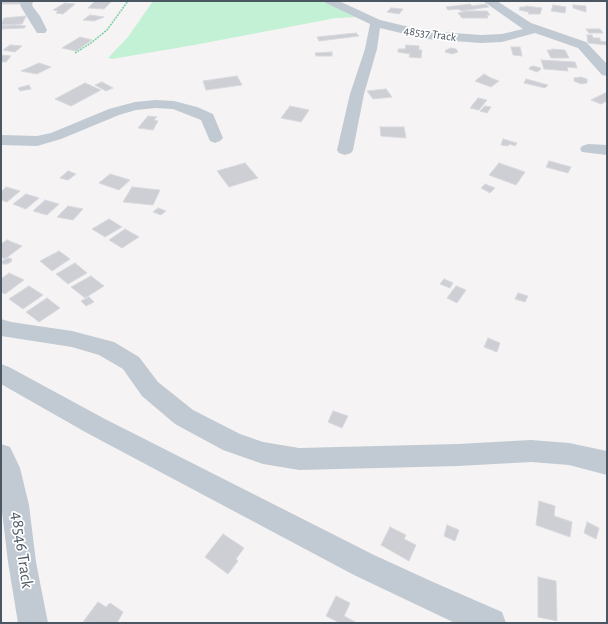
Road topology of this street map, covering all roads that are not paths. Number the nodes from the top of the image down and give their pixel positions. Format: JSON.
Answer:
{"nodes":[{"id":1,"x":28,"y":1,"type":"edge"},
{"id":2,"x":330,"y":1,"type":"edge"},
{"id":3,"x":489,"y":1,"type":"edge"},
{"id":4,"x":516,"y":4,"type":"dead end"},
{"id":5,"x":504,"y":11,"type":"junction"},
{"id":6,"x":376,"y":23,"type":"junction"},
{"id":7,"x":534,"y":29,"type":"junction"},
{"id":8,"x":40,"y":30,"type":"dead end"},
{"id":9,"x":607,"y":72,"type":"edge"},
{"id":10,"x":215,"y":138,"type":"dead end"},
{"id":11,"x":1,"y":140,"type":"edge"},
{"id":12,"x":588,"y":149,"type":"dead end"},
{"id":13,"x":345,"y":150,"type":"dead end"},
{"id":14,"x":607,"y":150,"type":"edge"},
{"id":15,"x":1,"y":327,"type":"edge"},
{"id":16,"x":1,"y":373,"type":"edge"},
{"id":17,"x":1,"y":455,"type":"edge"},
{"id":18,"x":607,"y":463,"type":"edge"},
{"id":19,"x":33,"y":623,"type":"edge"},
{"id":20,"x":491,"y":623,"type":"edge"}],
"edges":[{"from":1,"to":8,"type":"street"},
{"from":2,"to":6,"type":"street","name":"48537 Track"},
{"from":3,"to":5,"type":"street"},
{"from":4,"to":5,"type":"street"},
{"from":5,"to":7,"type":"street"},
{"from":6,"to":7,"type":"street","name":"48537 Track"},
{"from":6,"to":13,"type":"street"},
{"from":7,"to":9,"type":"street"},
{"from":10,"to":11,"type":"street"},
{"from":12,"to":14,"type":"street"},
{"from":15,"to":18,"type":"street"},
{"from":16,"to":20,"type":"street"},
{"from":17,"to":19,"type":"street","name":"48546 Track"}]}
